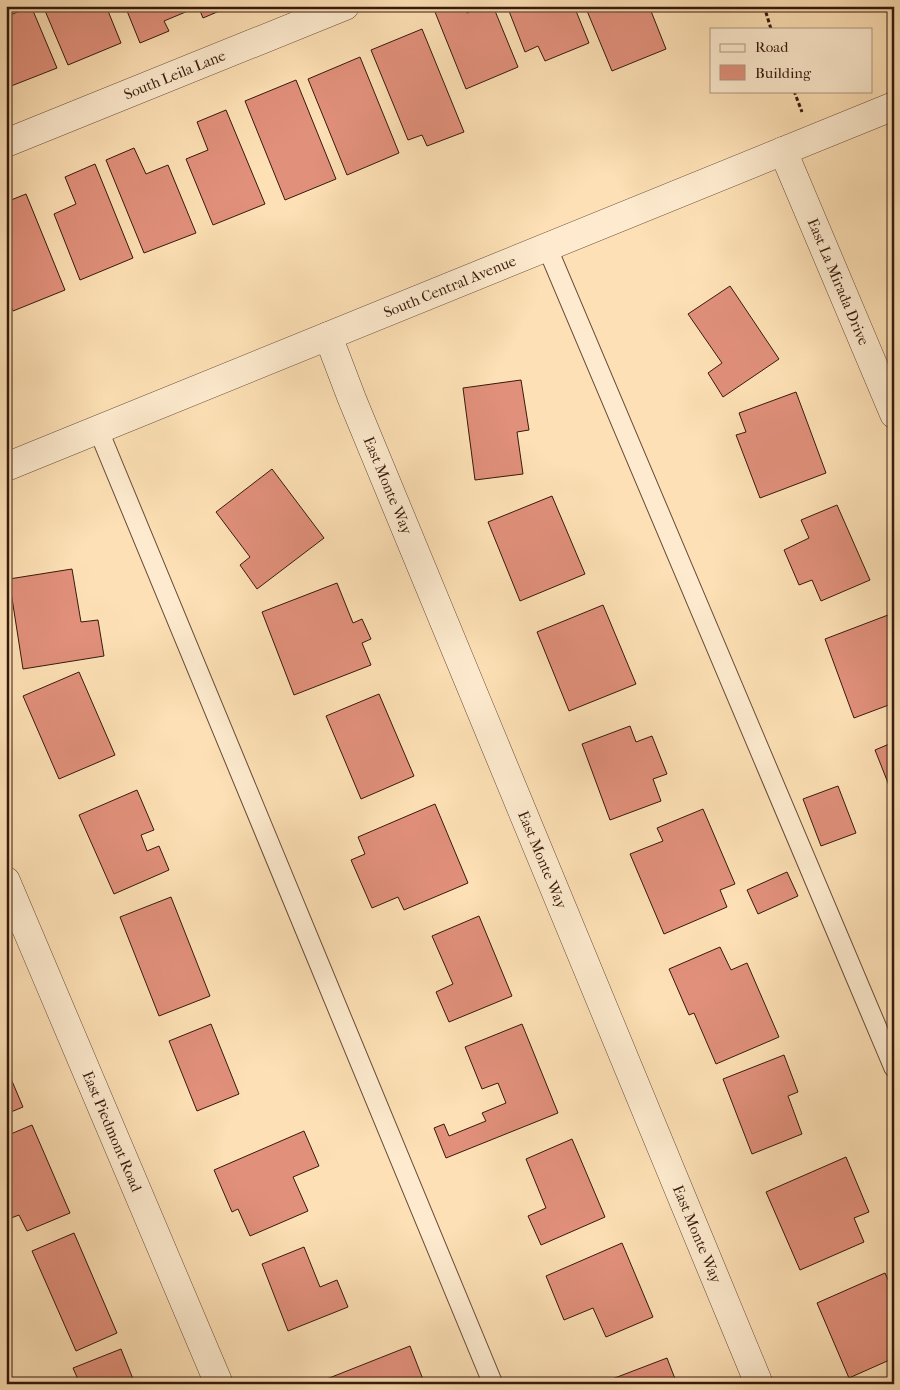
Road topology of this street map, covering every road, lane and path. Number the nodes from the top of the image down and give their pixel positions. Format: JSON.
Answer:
{"nodes":[{"id":1,"x":345,"y":6,"type":"edge"},
{"id":2,"x":764,"y":6,"type":"edge"},
{"id":3,"x":771,"y":28,"type":"edge"},
{"id":4,"x":894,"y":106,"type":"edge"},
{"id":5,"x":6,"y":143,"type":"edge"},
{"id":6,"x":783,"y":151,"type":"junction"},
{"id":7,"x":547,"y":247,"type":"junction"},
{"id":8,"x":328,"y":336,"type":"junction"},
{"id":9,"x":894,"y":414,"type":"edge"},
{"id":10,"x":98,"y":429,"type":"junction"},
{"id":11,"x":6,"y":467,"type":"edge"},
{"id":12,"x":6,"y":881,"type":"edge"},
{"id":13,"x":894,"y":1068,"type":"edge"},
{"id":14,"x":219,"y":1384,"type":"edge"},
{"id":15,"x":493,"y":1384,"type":"edge"},
{"id":16,"x":759,"y":1384,"type":"edge"}],
"edges":[{"from":1,"to":5,"type":"street","name":"South Leila Lane"},
{"from":2,"to":3,"type":"path"},
{"from":4,"to":6,"type":"street","name":"South Central Avenue"},
{"from":6,"to":7,"type":"street","name":"South Central Avenue"},
{"from":6,"to":9,"type":"street","name":"East La Mirada Drive"},
{"from":7,"to":8,"type":"street","name":"South Central Avenue"},
{"from":7,"to":13,"type":"lane"},
{"from":8,"to":10,"type":"street","name":"South Central Avenue"},
{"from":8,"to":16,"type":"street","name":"East Monte Way"},
{"from":10,"to":11,"type":"street","name":"South Central Avenue"},
{"from":10,"to":15,"type":"lane"},
{"from":12,"to":14,"type":"street","name":"East Piedmont Road"}]}
